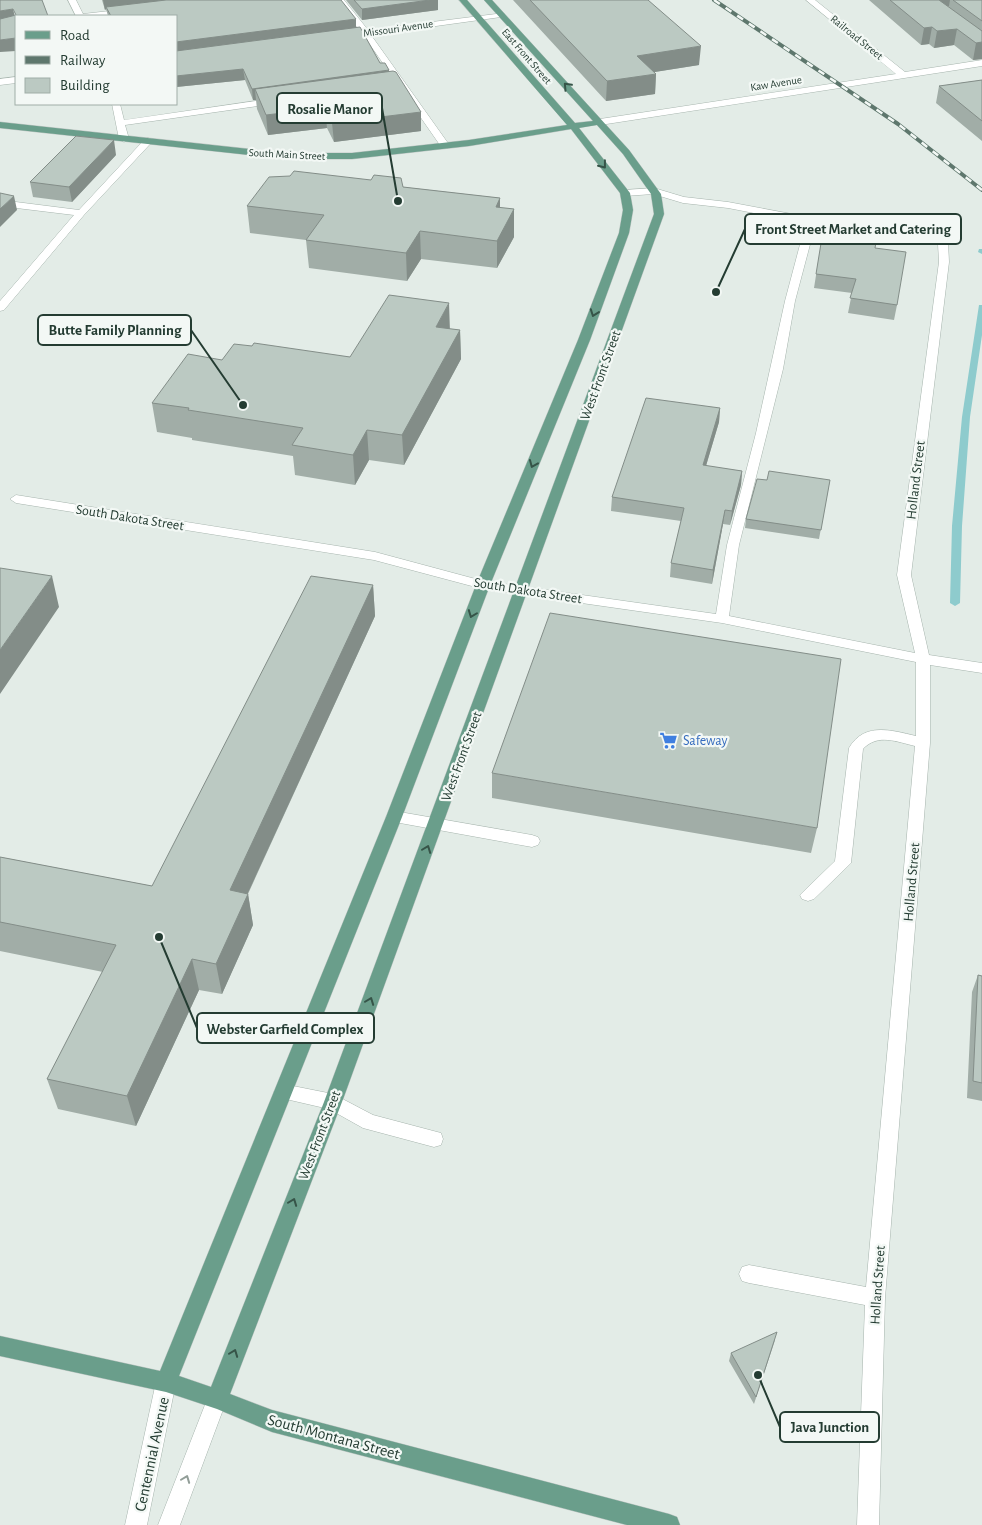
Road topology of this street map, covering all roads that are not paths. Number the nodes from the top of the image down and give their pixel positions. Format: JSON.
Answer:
{"nodes":[{"id":1,"x":72,"y":0,"type":"edge"},
{"id":2,"x":340,"y":0,"type":"edge"},
{"id":3,"x":463,"y":0,"type":"edge"},
{"id":4,"x":488,"y":0,"type":"edge"},
{"id":5,"x":810,"y":0,"type":"edge"},
{"id":6,"x":133,"y":10,"type":"edge"},
{"id":7,"x":501,"y":14,"type":"junction"},
{"id":8,"x":81,"y":15,"type":"edge"},
{"id":9,"x":90,"y":15,"type":"edge"},
{"id":10,"x":479,"y":18,"type":"junction"},
{"id":11,"x":366,"y":33,"type":"junction"},
{"id":12,"x":338,"y":36,"type":"edge"},
{"id":13,"x":982,"y":63,"type":"edge"},
{"id":14,"x":904,"y":75,"type":"junction"},
{"id":15,"x":15,"y":80,"type":"edge"},
{"id":16,"x":0,"y":82,"type":"edge"},
{"id":17,"x":402,"y":84,"type":"junction"},
{"id":18,"x":393,"y":85,"type":"edge"},
{"id":19,"x":286,"y":100,"type":"edge"},
{"id":20,"x":116,"y":105,"type":"edge"},
{"id":21,"x":600,"y":122,"type":"junction"},
{"id":22,"x":122,"y":123,"type":"junction"},
{"id":23,"x":0,"y":125,"type":"edge"},
{"id":24,"x":573,"y":126,"type":"junction"},
{"id":25,"x":124,"y":139,"type":"junction"},
{"id":26,"x":148,"y":141,"type":"junction"},
{"id":27,"x":446,"y":146,"type":"junction"},
{"id":28,"x":654,"y":191,"type":"junction"},
{"id":29,"x":625,"y":193,"type":"junction"},
{"id":30,"x":0,"y":203,"type":"edge"},
{"id":31,"x":81,"y":213,"type":"junction"},
{"id":32,"x":806,"y":219,"type":"junction"},
{"id":33,"x":0,"y":289,"type":"edge"},
{"id":34,"x":14,"y":291,"type":"junction"},
{"id":35,"x":0,"y":308,"type":"edge"},
{"id":36,"x":16,"y":499,"type":"dead end"},
{"id":37,"x":483,"y":585,"type":"junction"},
{"id":38,"x":521,"y":590,"type":"junction"},
{"id":39,"x":722,"y":619,"type":"junction"},
{"id":40,"x":923,"y":659,"type":"junction"},
{"id":41,"x":982,"y":668,"type":"edge"},
{"id":42,"x":923,"y":742,"type":"junction"},
{"id":43,"x":394,"y":816,"type":"junction"},
{"id":44,"x":436,"y":824,"type":"junction"},
{"id":45,"x":532,"y":841,"type":"dead end"},
{"id":46,"x":808,"y":895,"type":"dead end"},
{"id":47,"x":283,"y":1092,"type":"junction"},
{"id":48,"x":332,"y":1102,"type":"junction"},
{"id":49,"x":434,"y":1139,"type":"dead end"},
{"id":50,"x":749,"y":1274,"type":"dead end"},
{"id":51,"x":875,"y":1298,"type":"junction"},
{"id":52,"x":0,"y":1346,"type":"edge"},
{"id":53,"x":166,"y":1382,"type":"junction"},
{"id":54,"x":216,"y":1399,"type":"junction"},
{"id":55,"x":136,"y":1525,"type":"edge"},
{"id":56,"x":169,"y":1525,"type":"edge"},
{"id":57,"x":669,"y":1525,"type":"edge"},
{"id":58,"x":868,"y":1525,"type":"edge"}],
"edges":[{"from":1,"to":8,"type":"street"},
{"from":2,"to":11,"type":"street"},
{"from":3,"to":10,"type":"main road","name":"East Front Street"},
{"from":4,"to":7,"type":"main road","name":"East Front Street"},
{"from":5,"to":14,"type":"street","name":"Railroad Street"},
{"from":6,"to":9,"type":"street"},
{"from":7,"to":10,"type":"street","name":"Missouri Avenue"},
{"from":21,"to":7,"type":"main road","name":"East Front Street","one_way":true},
{"from":10,"to":11,"type":"street","name":"Missouri Avenue"},
{"from":10,"to":24,"type":"main road","name":"East Front Street"},
{"from":11,"to":12,"type":"street","name":"Missouri Avenue"},
{"from":11,"to":17,"type":"street"},
{"from":13,"to":14,"type":"street","name":"Kaw Avenue"},
{"from":14,"to":21,"type":"street","name":"Kaw Avenue"},
{"from":15,"to":16,"type":"street"},
{"from":17,"to":18,"type":"street"},
{"from":17,"to":27,"type":"street"},
{"from":19,"to":22,"type":"street"},
{"from":20,"to":22,"type":"street"},
{"from":21,"to":24,"type":"main road","name":"Kaw Avenue"},
{"from":21,"to":28,"type":"main road","name":"West Front Street"},
{"from":22,"to":25,"type":"street"},
{"from":23,"to":25,"type":"main road","name":"South Main Street"},
{"from":24,"to":27,"type":"main road","name":"South Main Street"},
{"from":24,"to":29,"type":"main road","one_way":true},
{"from":25,"to":26,"type":"main road","name":"South Main Street"},
{"from":26,"to":27,"type":"main road","name":"South Main Street"},
{"from":26,"to":31,"type":"street"},
{"from":28,"to":29,"type":"street"},
{"from":28,"to":32,"type":"street"},
{"from":28,"to":38,"type":"main road","name":"West Front Street"},
{"from":29,"to":37,"type":"main road","name":"West Front Street","one_way":true},
{"from":30,"to":31,"type":"street"},
{"from":31,"to":34,"type":"street"},
{"from":32,"to":39,"type":"street"},
{"from":32,"to":40,"type":"street","name":"Holland Street"},
{"from":33,"to":34,"type":"street"},
{"from":34,"to":35,"type":"street"},
{"from":36,"to":37,"type":"street","name":"South Dakota Street"},
{"from":37,"to":38,"type":"street","name":"South Dakota Street"},
{"from":37,"to":43,"type":"main road","name":"West Front Street","one_way":true},
{"from":38,"to":39,"type":"street","name":"South Dakota Street"},
{"from":38,"to":44,"type":"main road","name":"West Front Street"},
{"from":39,"to":40,"type":"street","name":"South Dakota Street"},
{"from":40,"to":41,"type":"street","name":"South Dakota Street"},
{"from":40,"to":42,"type":"street","name":"Holland Street"},
{"from":42,"to":46,"type":"street"},
{"from":42,"to":51,"type":"street","name":"Holland Street"},
{"from":43,"to":44,"type":"street"},
{"from":43,"to":47,"type":"main road","name":"West Front Street"},
{"from":44,"to":45,"type":"street"},
{"from":48,"to":44,"type":"main road","name":"West Front Street","one_way":true},
{"from":47,"to":48,"type":"street"},
{"from":47,"to":53,"type":"main road","name":"West Front Street"},
{"from":48,"to":49,"type":"street"},
{"from":54,"to":48,"type":"main road","name":"West Front Street","one_way":true},
{"from":50,"to":51,"type":"street"},
{"from":51,"to":58,"type":"street","name":"Holland Street"},
{"from":52,"to":53,"type":"main road","name":"South Montana Street"},
{"from":53,"to":54,"type":"main road","name":"South Montana Street"},
{"from":53,"to":55,"type":"street","name":"Centennial Avenue"},
{"from":56,"to":54,"type":"street","one_way":true},
{"from":54,"to":57,"type":"main road","name":"South Montana Street"}]}
